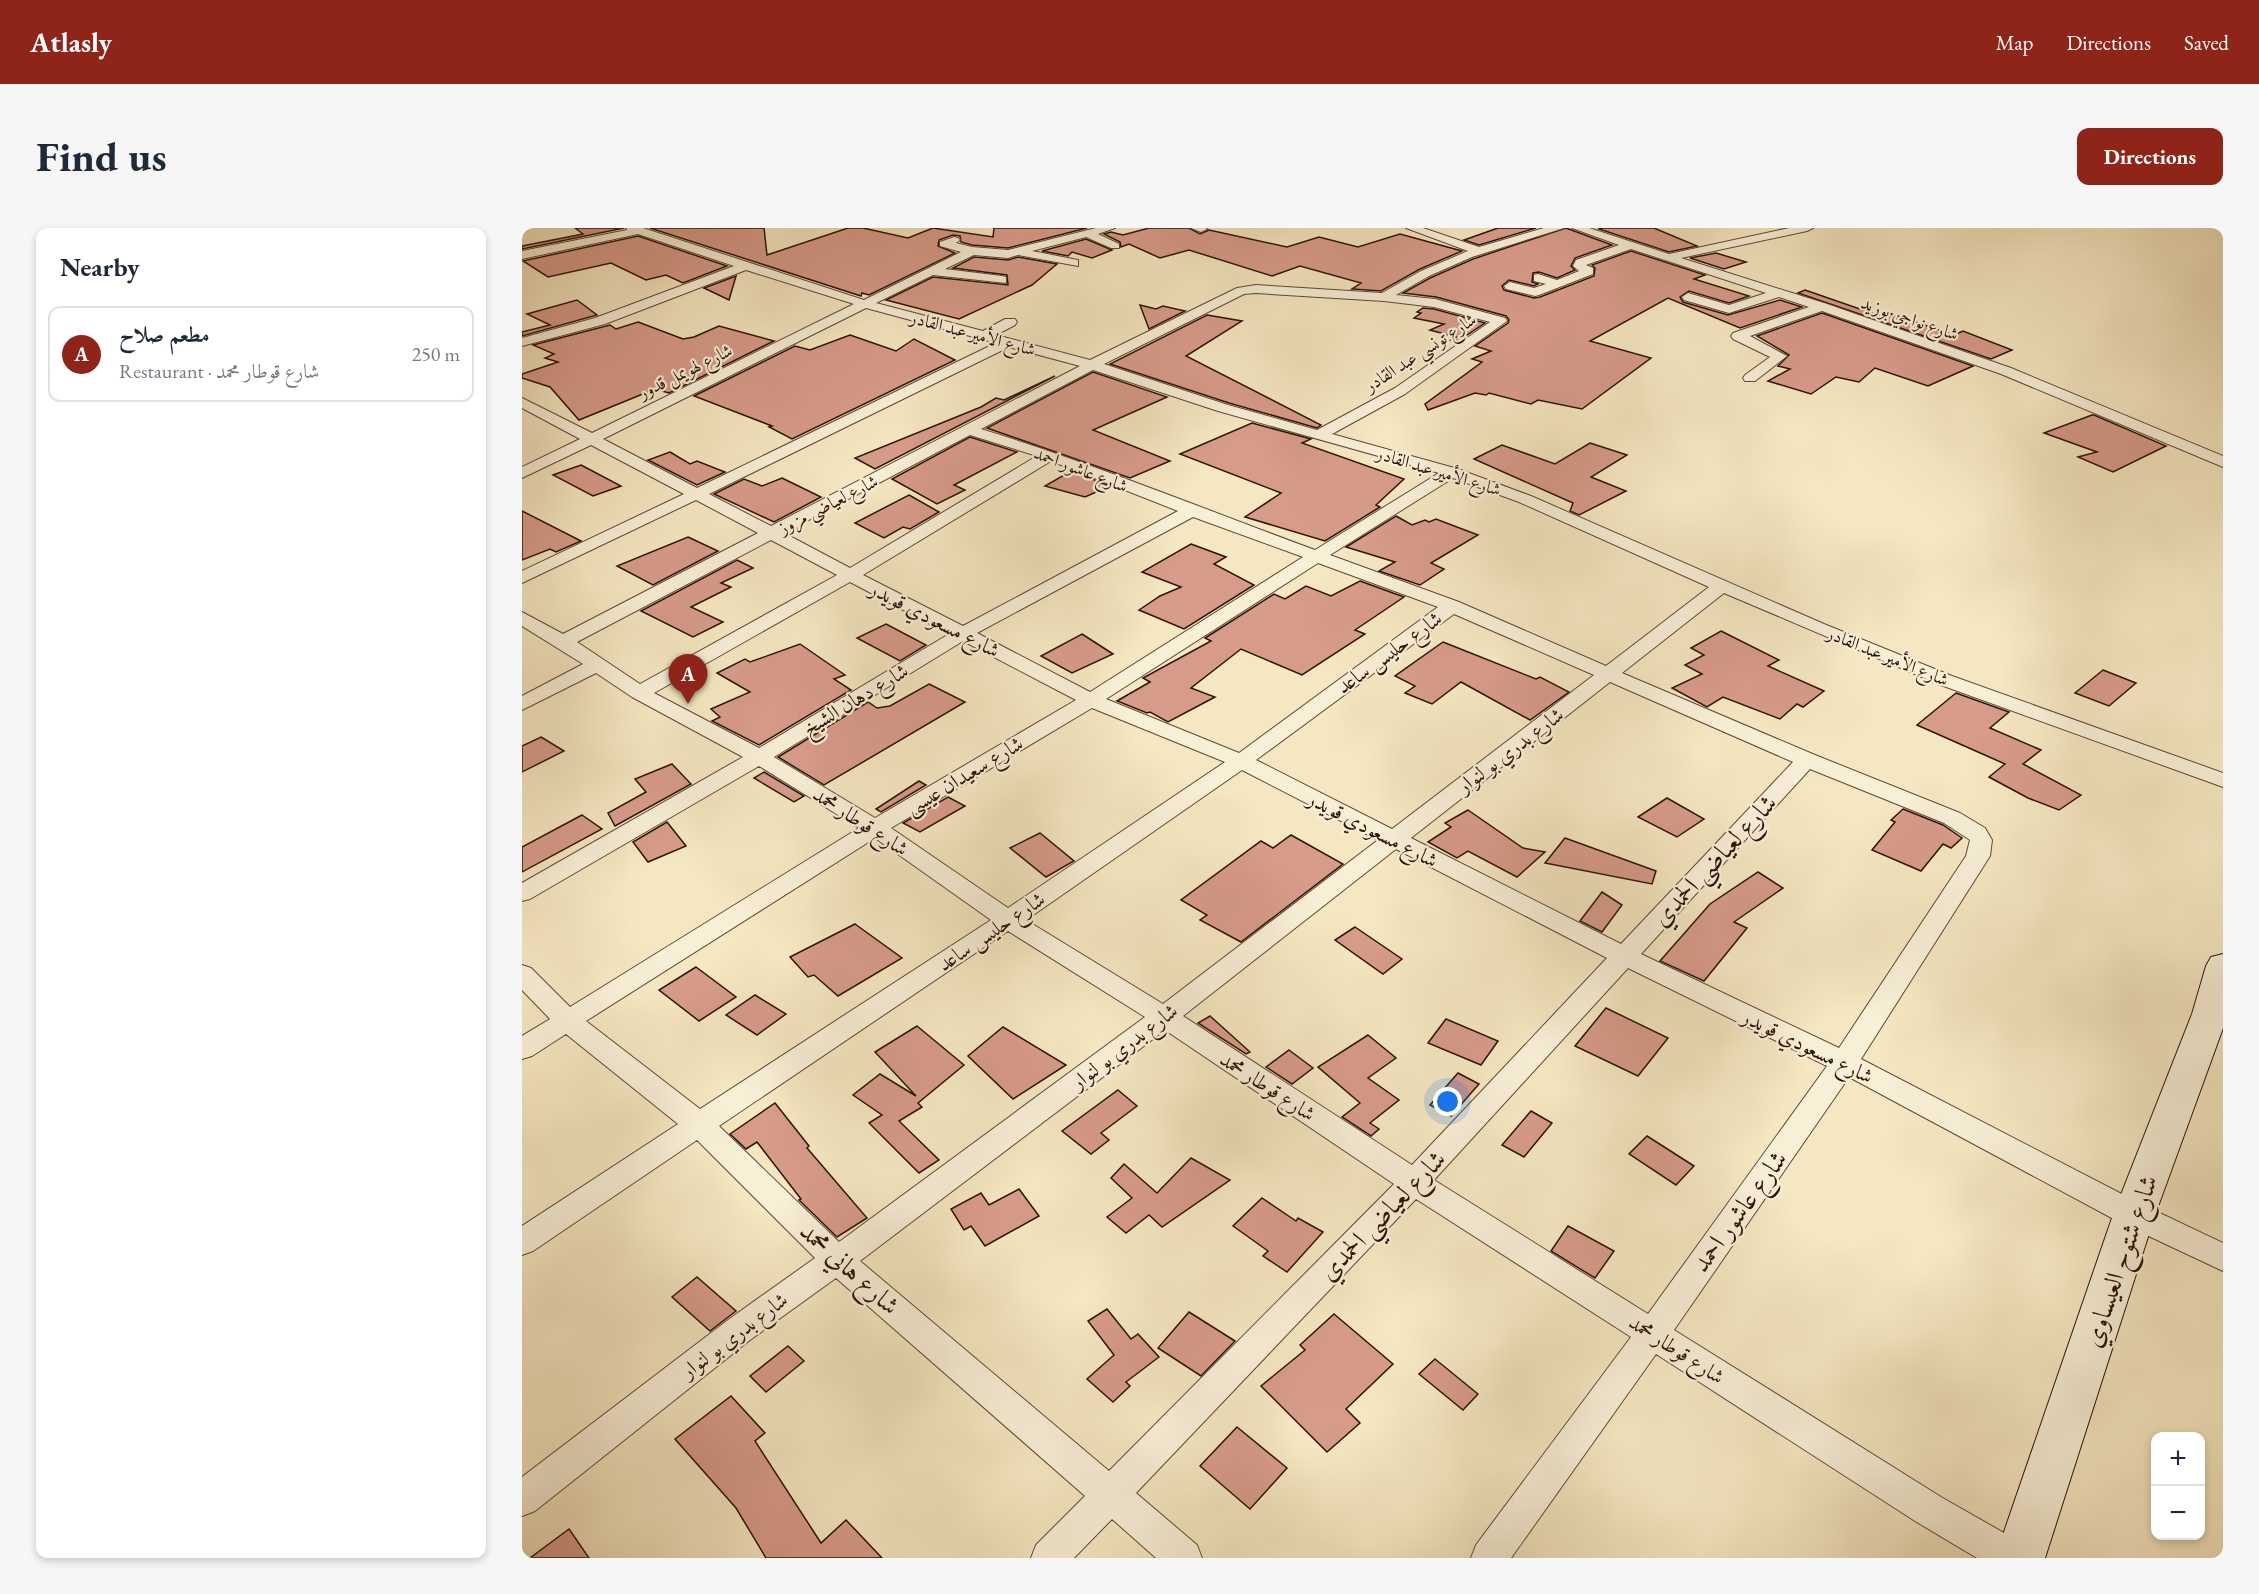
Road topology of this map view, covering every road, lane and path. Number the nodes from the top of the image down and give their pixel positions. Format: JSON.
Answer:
{"nodes":[{"id":1,"x":1109,"y":228,"type":"edge"},
{"id":2,"x":1412,"y":228,"type":"edge"},
{"id":3,"x":1558,"y":228,"type":"edge"},
{"id":4,"x":1578,"y":228,"type":"edge"},
{"id":5,"x":1807,"y":228,"type":"edge"},
{"id":6,"x":634,"y":229,"type":"edge"},
{"id":7,"x":1088,"y":234,"type":"junction"},
{"id":8,"x":954,"y":240,"type":"dead end"},
{"id":9,"x":1631,"y":245,"type":"junction"},
{"id":10,"x":1116,"y":246,"type":"dead end"},
{"id":11,"x":1477,"y":250,"type":"junction"},
{"id":12,"x":972,"y":251,"type":"junction"},
{"id":13,"x":1017,"y":252,"type":"junction"},
{"id":14,"x":522,"y":255,"type":"edge"},
{"id":15,"x":1669,"y":257,"type":"junction"},
{"id":16,"x":1074,"y":264,"type":"dead end"},
{"id":17,"x":746,"y":266,"type":"junction"},
{"id":18,"x":931,"y":271,"type":"junction"},
{"id":19,"x":1538,"y":278,"type":"dead end"},
{"id":20,"x":1002,"y":280,"type":"dead end"},
{"id":21,"x":1558,"y":284,"type":"junction"},
{"id":22,"x":1510,"y":286,"type":"dead end"},
{"id":23,"x":1778,"y":293,"type":"junction"},
{"id":24,"x":1384,"y":297,"type":"junction"},
{"id":25,"x":1688,"y":297,"type":"dead end"},
{"id":26,"x":865,"y":304,"type":"junction"},
{"id":27,"x":1822,"y":307,"type":"junction"},
{"id":28,"x":1010,"y":322,"type":"dead end"},
{"id":29,"x":984,"y":336,"type":"junction"},
{"id":30,"x":522,"y":342,"type":"edge"},
{"id":31,"x":1007,"y":342,"type":"junction"},
{"id":32,"x":1093,"y":365,"type":"junction"},
{"id":33,"x":1750,"y":378,"type":"dead end"},
{"id":34,"x":522,"y":402,"type":"edge"},
{"id":35,"x":970,"y":430,"type":"junction"},
{"id":36,"x":1318,"y":435,"type":"junction"},
{"id":37,"x":592,"y":439,"type":"junction"},
{"id":38,"x":2223,"y":443,"type":"edge"},
{"id":39,"x":2201,"y":453,"type":"junction"},
{"id":40,"x":1050,"y":455,"type":"junction"},
{"id":41,"x":2223,"y":462,"type":"edge"},
{"id":42,"x":1452,"y":472,"type":"junction"},
{"id":43,"x":522,"y":473,"type":"edge"},
{"id":44,"x":698,"y":495,"type":"junction"},
{"id":45,"x":1191,"y":511,"type":"junction"},
{"id":46,"x":770,"y":533,"type":"junction"},
{"id":47,"x":1315,"y":557,"type":"junction"},
{"id":48,"x":850,"y":576,"type":"junction"},
{"id":49,"x":522,"y":578,"type":"edge"},
{"id":50,"x":1722,"y":586,"type":"junction"},
{"id":51,"x":1452,"y":606,"type":"junction"},
{"id":52,"x":522,"y":618,"type":"edge"},
{"id":53,"x":962,"y":634,"type":"junction"},
{"id":54,"x":563,"y":642,"type":"junction"},
{"id":55,"x":598,"y":664,"type":"junction"},
{"id":56,"x":1610,"y":675,"type":"junction"},
{"id":57,"x":639,"y":693,"type":"junction"},
{"id":58,"x":1091,"y":700,"type":"junction"},
{"id":59,"x":522,"y":704,"type":"edge"},
{"id":60,"x":759,"y":757,"type":"junction"},
{"id":61,"x":1807,"y":760,"type":"junction"},
{"id":62,"x":1241,"y":761,"type":"junction"},
{"id":63,"x":2223,"y":780,"type":"edge"},
{"id":64,"x":875,"y":828,"type":"junction"},
{"id":65,"x":1393,"y":839,"type":"junction"},
{"id":66,"x":522,"y":893,"type":"edge"},
{"id":67,"x":1008,"y":920,"type":"junction"},
{"id":68,"x":1624,"y":956,"type":"junction"},
{"id":69,"x":2223,"y":966,"type":"edge"},
{"id":70,"x":522,"y":974,"type":"edge"},
{"id":71,"x":1164,"y":1017,"type":"junction"},
{"id":72,"x":2217,"y":1017,"type":"edge"},
{"id":73,"x":568,"y":1021,"type":"junction"},
{"id":74,"x":522,"y":1049,"type":"edge"},
{"id":75,"x":1844,"y":1062,"type":"junction"},
{"id":76,"x":700,"y":1125,"type":"junction"},
{"id":77,"x":1414,"y":1182,"type":"junction"},
{"id":78,"x":2134,"y":1215,"type":"junction"},
{"id":79,"x":522,"y":1242,"type":"edge"},
{"id":80,"x":2223,"y":1258,"type":"edge"},
{"id":81,"x":837,"y":1260,"type":"junction"},
{"id":82,"x":1652,"y":1333,"type":"junction"},
{"id":83,"x":1111,"y":1495,"type":"junction"},
{"id":84,"x":522,"y":1499,"type":"edge"},
{"id":85,"x":1049,"y":1558,"type":"edge"},
{"id":86,"x":1184,"y":1558,"type":"edge"},
{"id":87,"x":1489,"y":1558,"type":"edge"},
{"id":88,"x":2012,"y":1558,"type":"edge"},
{"id":89,"x":2020,"y":1558,"type":"edge"}],
"edges":[{"from":1,"to":7,"type":"street"},
{"from":2,"to":11,"type":"street"},
{"from":3,"to":11,"type":"street"},
{"from":4,"to":9,"type":"street","name":"شارع نواجي بوزيد"},
{"from":5,"to":15,"type":"street"},
{"from":6,"to":14,"type":"street"},
{"from":6,"to":17,"type":"street","name":"شارع الأمير عبد القادر"},
{"from":7,"to":10,"type":"street"},
{"from":7,"to":13,"type":"street"},
{"from":8,"to":12,"type":"street"},
{"from":9,"to":15,"type":"street","name":"شارع نواجي بوزيد"},
{"from":9,"to":21,"type":"street"},
{"from":11,"to":24,"type":"street"},
{"from":12,"to":13,"type":"street"},
{"from":12,"to":18,"type":"street","name":"شارع لهويمل قدور"},
{"from":13,"to":16,"type":"street"},
{"from":15,"to":23,"type":"street","name":"شارع نواجي بوزيد"},
{"from":17,"to":26,"type":"street","name":"شارع الأمير عبد القادر"},
{"from":17,"to":30,"type":"street"},
{"from":18,"to":20,"type":"street"},
{"from":18,"to":26,"type":"street","name":"شارع لهويمل قدور"},
{"from":19,"to":21,"type":"street"},
{"from":21,"to":22,"type":"street"},
{"from":23,"to":25,"type":"street"},
{"from":23,"to":27,"type":"street","name":"شارع نواجي بوزيد"},
{"from":24,"to":32,"type":"street","name":"شارع لعياضي مزوز"},
{"from":24,"to":36,"type":"street","name":"شارع تونسي عبد القادر"},
{"from":26,"to":29,"type":"street","name":"شارع الأمير عبد القادر"},
{"from":26,"to":37,"type":"street","name":"شارع لهويمل قدور"},
{"from":27,"to":33,"type":"street"},
{"from":27,"to":39,"type":"street","name":"شارع نواجي بوزيد"},
{"from":28,"to":29,"type":"street"},
{"from":29,"to":31,"type":"street","name":"شارع الأمير عبد القادر"},
{"from":31,"to":32,"type":"street","name":"شارع الأمير عبد القادر"},
{"from":31,"to":44,"type":"street"},
{"from":32,"to":35,"type":"street","name":"شارع لعياضي مزوز"},
{"from":32,"to":36,"type":"street","name":"شارع الأمير عبد القادر"},
{"from":34,"to":37,"type":"street","name":"شارع مسعودي قويدر"},
{"from":35,"to":40,"type":"street","name":"شارع عاشور احمد"},
{"from":35,"to":46,"type":"street","name":"شارع لعياضي مزوز"},
{"from":36,"to":42,"type":"street","name":"شارع الأمير عبد القادر"},
{"from":37,"to":43,"type":"street","name":"شارع لهويمل قدور"},
{"from":37,"to":44,"type":"street","name":"شارع مسعودي قويدر"},
{"from":38,"to":39,"type":"street"},
{"from":39,"to":41,"type":"street","name":"شارع نواجي بوزيد"},
{"from":40,"to":45,"type":"street","name":"شارع عاشور احمد"},
{"from":40,"to":48,"type":"street"},
{"from":42,"to":47,"type":"street","name":"شارع سعيدان عيسى"},
{"from":42,"to":50,"type":"street","name":"شارع الأمير عبد القادر"},
{"from":44,"to":46,"type":"street","name":"شارع مسعودي قويدر"},
{"from":44,"to":49,"type":"street"},
{"from":45,"to":47,"type":"street","name":"شارع عاشور احمد"},
{"from":45,"to":53,"type":"street","name":"شارع دهان الشيخ"},
{"from":46,"to":48,"type":"street","name":"شارع مسعودي قويدر"},
{"from":46,"to":54,"type":"street","name":"شارع لعياضي مزوز"},
{"from":47,"to":51,"type":"street","name":"شارع عاشور احمد"},
{"from":47,"to":58,"type":"street","name":"شارع سعيدان عيسى"},
{"from":48,"to":53,"type":"street","name":"شارع مسعودي قويدر"},
{"from":48,"to":57,"type":"street"},
{"from":50,"to":56,"type":"street","name":"شارع بدري بو لنوار"},
{"from":50,"to":63,"type":"street","name":"شارع الأمير عبد القادر"},
{"from":51,"to":56,"type":"street","name":"شارع عاشور احمد"},
{"from":51,"to":62,"type":"street","name":"شارع حليس ساعد"},
{"from":52,"to":54,"type":"street","name":"شارع قوطار محمد"},
{"from":53,"to":58,"type":"street","name":"شارع مسعودي قويدر"},
{"from":53,"to":60,"type":"street","name":"شارع دهان الشيخ"},
{"from":54,"to":55,"type":"street","name":"شارع قوطار محمد"},
{"from":55,"to":57,"type":"street","name":"شارع قوطار محمد"},
{"from":55,"to":59,"type":"street"},
{"from":56,"to":61,"type":"street","name":"شارع عاشور احمد"},
{"from":56,"to":65,"type":"street","name":"شارع بدري بو لنوار"},
{"from":57,"to":60,"type":"street","name":"شارع قوطار محمد"},
{"from":58,"to":62,"type":"street","name":"شارع مسعودي قويدر"},
{"from":58,"to":64,"type":"street","name":"شارع سعيدان عيسى"},
{"from":60,"to":64,"type":"street","name":"شارع قوطار محمد"},
{"from":60,"to":66,"type":"street","name":"شارع دهان الشيخ"},
{"from":61,"to":68,"type":"street","name":"شارع لعياضي الحمدي"},
{"from":61,"to":75,"type":"street","name":"شارع عاشور احمد"},
{"from":62,"to":65,"type":"street","name":"شارع مسعودي قويدر"},
{"from":62,"to":67,"type":"street","name":"شارع حليس ساعد"},
{"from":64,"to":67,"type":"street","name":"شارع قوطار محمد"},
{"from":64,"to":73,"type":"street","name":"شارع سعيدان عيسى"},
{"from":65,"to":68,"type":"street","name":"شارع مسعودي قويدر"},
{"from":65,"to":71,"type":"street","name":"شارع بدري بو لنوار"},
{"from":67,"to":71,"type":"street","name":"شارع قوطار محمد"},
{"from":67,"to":76,"type":"street","name":"شارع حليس ساعد"},
{"from":68,"to":75,"type":"street","name":"شارع مسعودي قويدر"},
{"from":68,"to":77,"type":"street","name":"شارع لعياضي الحمدي"},
{"from":69,"to":72,"type":"street","name":"شارع شتوح العيساوي"},
{"from":70,"to":73,"type":"street","name":"شارع هاني محمد"},
{"from":71,"to":77,"type":"street","name":"شارع قوطار محمد"},
{"from":71,"to":81,"type":"street","name":"شارع بدري بو لنوار"},
{"from":72,"to":78,"type":"street","name":"شارع شتوح العيساوي"},
{"from":73,"to":74,"type":"street","name":"شارع سعيدان عيسى"},
{"from":73,"to":76,"type":"street","name":"شارع هاني محمد"},
{"from":75,"to":78,"type":"street","name":"شارع مسعودي قويدر"},
{"from":75,"to":82,"type":"street","name":"شارع عاشور احمد"},
{"from":76,"to":79,"type":"street","name":"شارع حليس ساعد"},
{"from":76,"to":81,"type":"street","name":"شارع هاني محمد"},
{"from":77,"to":82,"type":"street","name":"شارع قوطار محمد"},
{"from":77,"to":83,"type":"street","name":"شارع لعياضي الحمدي"},
{"from":78,"to":80,"type":"street","name":"شارع مسعودي قويدر"},
{"from":78,"to":89,"type":"street","name":"شارع شتوح العيساوي"},
{"from":81,"to":83,"type":"street","name":"شارع هاني محمد"},
{"from":81,"to":84,"type":"street","name":"شارع بدري بو لنوار"},
{"from":82,"to":87,"type":"street","name":"شارع عاشور احمد"},
{"from":82,"to":88,"type":"street","name":"شارع قوطار محمد"},
{"from":83,"to":85,"type":"street","name":"شارع لعياضي الحمدي"},
{"from":83,"to":86,"type":"street","name":"شارع هاني محمد"}]}
